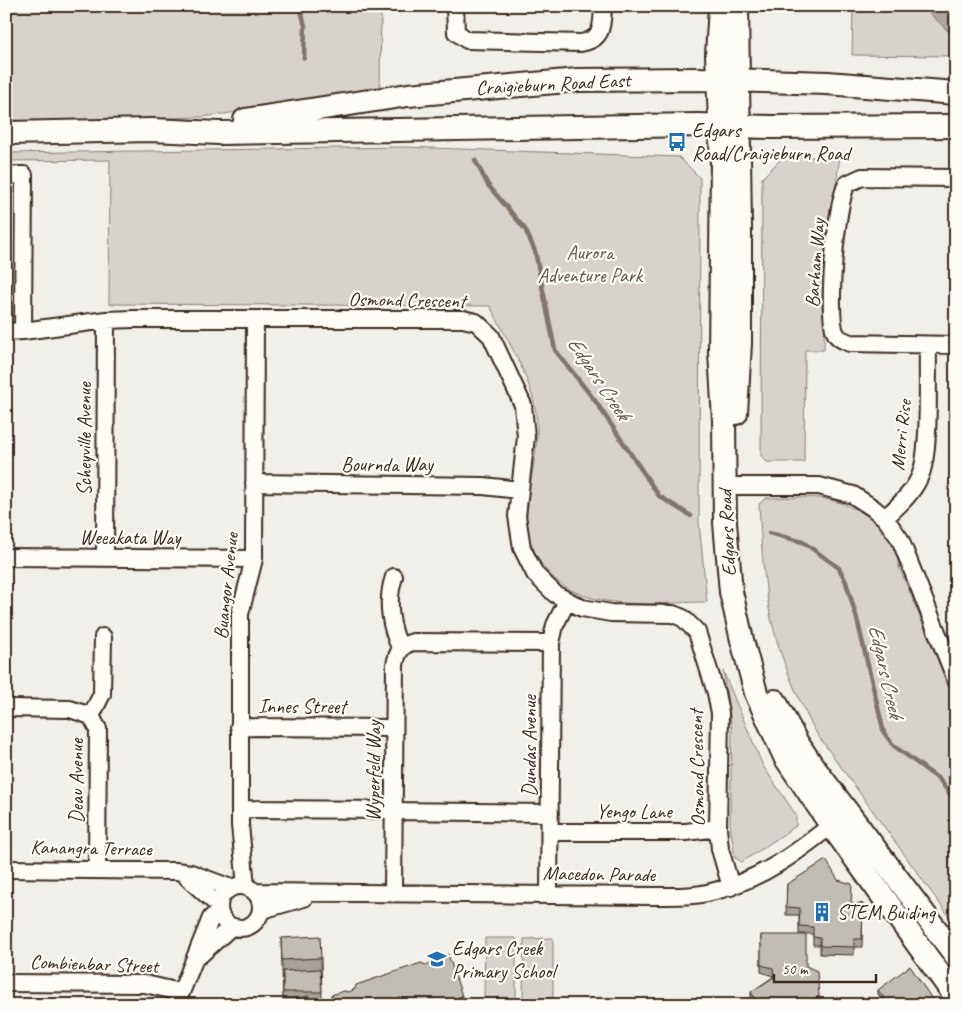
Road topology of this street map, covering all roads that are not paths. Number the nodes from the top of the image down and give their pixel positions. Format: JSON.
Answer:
{"nodes":[{"id":1,"x":454,"y":6,"type":"edge"},
{"id":2,"x":603,"y":6,"type":"edge"},
{"id":3,"x":720,"y":6,"type":"edge"},
{"id":4,"x":737,"y":6,"type":"edge"},
{"id":5,"x":727,"y":80,"type":"junction"},
{"id":6,"x":956,"y":94,"type":"edge"},
{"id":7,"x":956,"y":126,"type":"edge"},
{"id":8,"x":730,"y":127,"type":"junction"},
{"id":9,"x":152,"y":130,"type":"junction"},
{"id":10,"x":6,"y":133,"type":"edge"},
{"id":11,"x":6,"y":175,"type":"edge"},
{"id":12,"x":956,"y":178,"type":"edge"},
{"id":13,"x":106,"y":320,"type":"junction"},
{"id":14,"x":255,"y":320,"type":"junction"},
{"id":15,"x":23,"y":331,"type":"junction"},
{"id":16,"x":6,"y":332,"type":"edge"},
{"id":17,"x":928,"y":345,"type":"junction"},
{"id":18,"x":956,"y":345,"type":"edge"},
{"id":19,"x":254,"y":484,"type":"junction"},
{"id":20,"x":729,"y":486,"type":"junction"},
{"id":21,"x":519,"y":490,"type":"junction"},
{"id":22,"x":886,"y":518,"type":"junction"},
{"id":23,"x":6,"y":557,"type":"edge"},
{"id":24,"x":105,"y":558,"type":"junction"},
{"id":25,"x":254,"y":559,"type":"junction"},
{"id":26,"x":394,"y":577,"type":"dead end"},
{"id":27,"x":567,"y":601,"type":"junction"},
{"id":28,"x":103,"y":637,"type":"dead end"},
{"id":29,"x":551,"y":642,"type":"junction"},
{"id":30,"x":401,"y":649,"type":"junction"},
{"id":31,"x":956,"y":680,"type":"edge"},
{"id":32,"x":6,"y":708,"type":"edge"},
{"id":33,"x":90,"y":716,"type":"junction"},
{"id":34,"x":240,"y":727,"type":"junction"},
{"id":35,"x":394,"y":728,"type":"junction"},
{"id":36,"x":240,"y":809,"type":"junction"},
{"id":37,"x":394,"y":811,"type":"junction"},
{"id":38,"x":550,"y":813,"type":"junction"},
{"id":39,"x":839,"y":819,"type":"junction"},
{"id":40,"x":718,"y":828,"type":"junction"},
{"id":41,"x":550,"y":832,"type":"junction"},
{"id":42,"x":6,"y":869,"type":"edge"},
{"id":43,"x":97,"y":870,"type":"junction"},
{"id":44,"x":176,"y":871,"type":"junction"},
{"id":45,"x":731,"y":887,"type":"junction"},
{"id":46,"x":244,"y":889,"type":"junction"},
{"id":47,"x":328,"y":894,"type":"junction"},
{"id":48,"x":393,"y":894,"type":"junction"},
{"id":49,"x":549,"y":894,"type":"junction"},
{"id":50,"x":219,"y":908,"type":"junction"},
{"id":51,"x":262,"y":910,"type":"junction"},
{"id":52,"x":231,"y":927,"type":"junction"},
{"id":53,"x":956,"y":956,"type":"edge"},
{"id":54,"x":196,"y":960,"type":"junction"},
{"id":55,"x":6,"y":983,"type":"edge"},
{"id":56,"x":956,"y":996,"type":"edge"},
{"id":57,"x":178,"y":999,"type":"edge"}],
"edges":[{"from":1,"to":2,"type":"street"},
{"from":3,"to":5,"type":"main road","name":"Edgars Road"},
{"from":4,"to":5,"type":"main road","name":"Edgars Road"},
{"from":5,"to":6,"type":"main road","name":"Craigieburn Road East"},
{"from":5,"to":8,"type":"main road","name":"Edgars Road"},
{"from":5,"to":9,"type":"main road","name":"Craigieburn Road East"},
{"from":7,"to":8,"type":"main road","name":"Craigieburn Road East"},
{"from":8,"to":9,"type":"main road","name":"Craigieburn Road East"},
{"from":8,"to":20,"type":"main road","name":"Edgars Road"},
{"from":9,"to":10,"type":"main road","name":"Craigieburn Road East"},
{"from":11,"to":15,"type":"street"},
{"from":12,"to":17,"type":"street","name":"Barham Way"},
{"from":13,"to":14,"type":"street","name":"Osmond Crescent"},
{"from":13,"to":15,"type":"street","name":"Osmond Crescent"},
{"from":13,"to":24,"type":"street","name":"Scheyville Avenue"},
{"from":14,"to":19,"type":"street","name":"Buangor Avenue"},
{"from":14,"to":21,"type":"street","name":"Osmond Crescent"},
{"from":15,"to":16,"type":"street","name":"Osmond Crescent"},
{"from":17,"to":18,"type":"street","name":"Barham Way"},
{"from":17,"to":22,"type":"street","name":"Merri Rise"},
{"from":19,"to":21,"type":"street","name":"Bournda Way"},
{"from":19,"to":25,"type":"street","name":"Buangor Avenue"},
{"from":20,"to":22,"type":"street"},
{"from":20,"to":39,"type":"main road","name":"Edgars Road"},
{"from":21,"to":27,"type":"street","name":"Osmond Crescent"},
{"from":22,"to":31,"type":"street"},
{"from":23,"to":24,"type":"street","name":"Weeakata Way"},
{"from":24,"to":25,"type":"street","name":"Weeakata Way"},
{"from":25,"to":34,"type":"street","name":"Buangor Avenue"},
{"from":26,"to":30,"type":"street"},
{"from":27,"to":29,"type":"street","name":"Dundas Avenue"},
{"from":27,"to":40,"type":"street","name":"Osmond Crescent"},
{"from":28,"to":33,"type":"street","name":"Deau Avenue"},
{"from":29,"to":30,"type":"street"},
{"from":29,"to":38,"type":"street","name":"Dundas Avenue"},
{"from":30,"to":35,"type":"street","name":"Wyperfeld Way"},
{"from":32,"to":33,"type":"street"},
{"from":33,"to":43,"type":"street","name":"Deau Avenue"},
{"from":34,"to":35,"type":"street","name":"Innes Street"},
{"from":34,"to":36,"type":"street","name":"Buangor Avenue"},
{"from":35,"to":37,"type":"street","name":"Wyperfeld Way"},
{"from":36,"to":37,"type":"street"},
{"from":36,"to":46,"type":"street","name":"Buangor Avenue"},
{"from":37,"to":38,"type":"street"},
{"from":37,"to":48,"type":"street","name":"Wyperfeld Way"},
{"from":38,"to":41,"type":"street","name":"Dundas Avenue"},
{"from":39,"to":45,"type":"street","name":"Macedon Parade"},
{"from":39,"to":53,"type":"main road","name":"Edgars Road"},
{"from":39,"to":56,"type":"main road","name":"Edgars Road"},
{"from":40,"to":41,"type":"street","name":"Yengo Lane"},
{"from":40,"to":45,"type":"street","name":"Osmond Crescent"},
{"from":41,"to":49,"type":"street","name":"Dundas Avenue"},
{"from":42,"to":43,"type":"street","name":"Kanangra Terrace"},
{"from":43,"to":44,"type":"street","name":"Kanangra Terrace"},
{"from":44,"to":46,"type":"street","name":"Kanangra Terrace"},
{"from":44,"to":50,"type":"street","name":"Kanangra Terrace"},
{"from":45,"to":49,"type":"street","name":"Macedon Parade"},
{"from":46,"to":47,"type":"street","name":"Macedon Parade"},
{"from":46,"to":50,"type":"street"},
{"from":46,"to":51,"type":"street"},
{"from":47,"to":48,"type":"street","name":"Macedon Parade"},
{"from":47,"to":51,"type":"street","name":"Macedon Parade"},
{"from":48,"to":49,"type":"street","name":"Macedon Parade"},
{"from":50,"to":52,"type":"street"},
{"from":50,"to":54,"type":"street"},
{"from":51,"to":52,"type":"street"},
{"from":52,"to":54,"type":"street"},
{"from":54,"to":57,"type":"street"},
{"from":55,"to":57,"type":"street","name":"Combienbar Street"}]}
